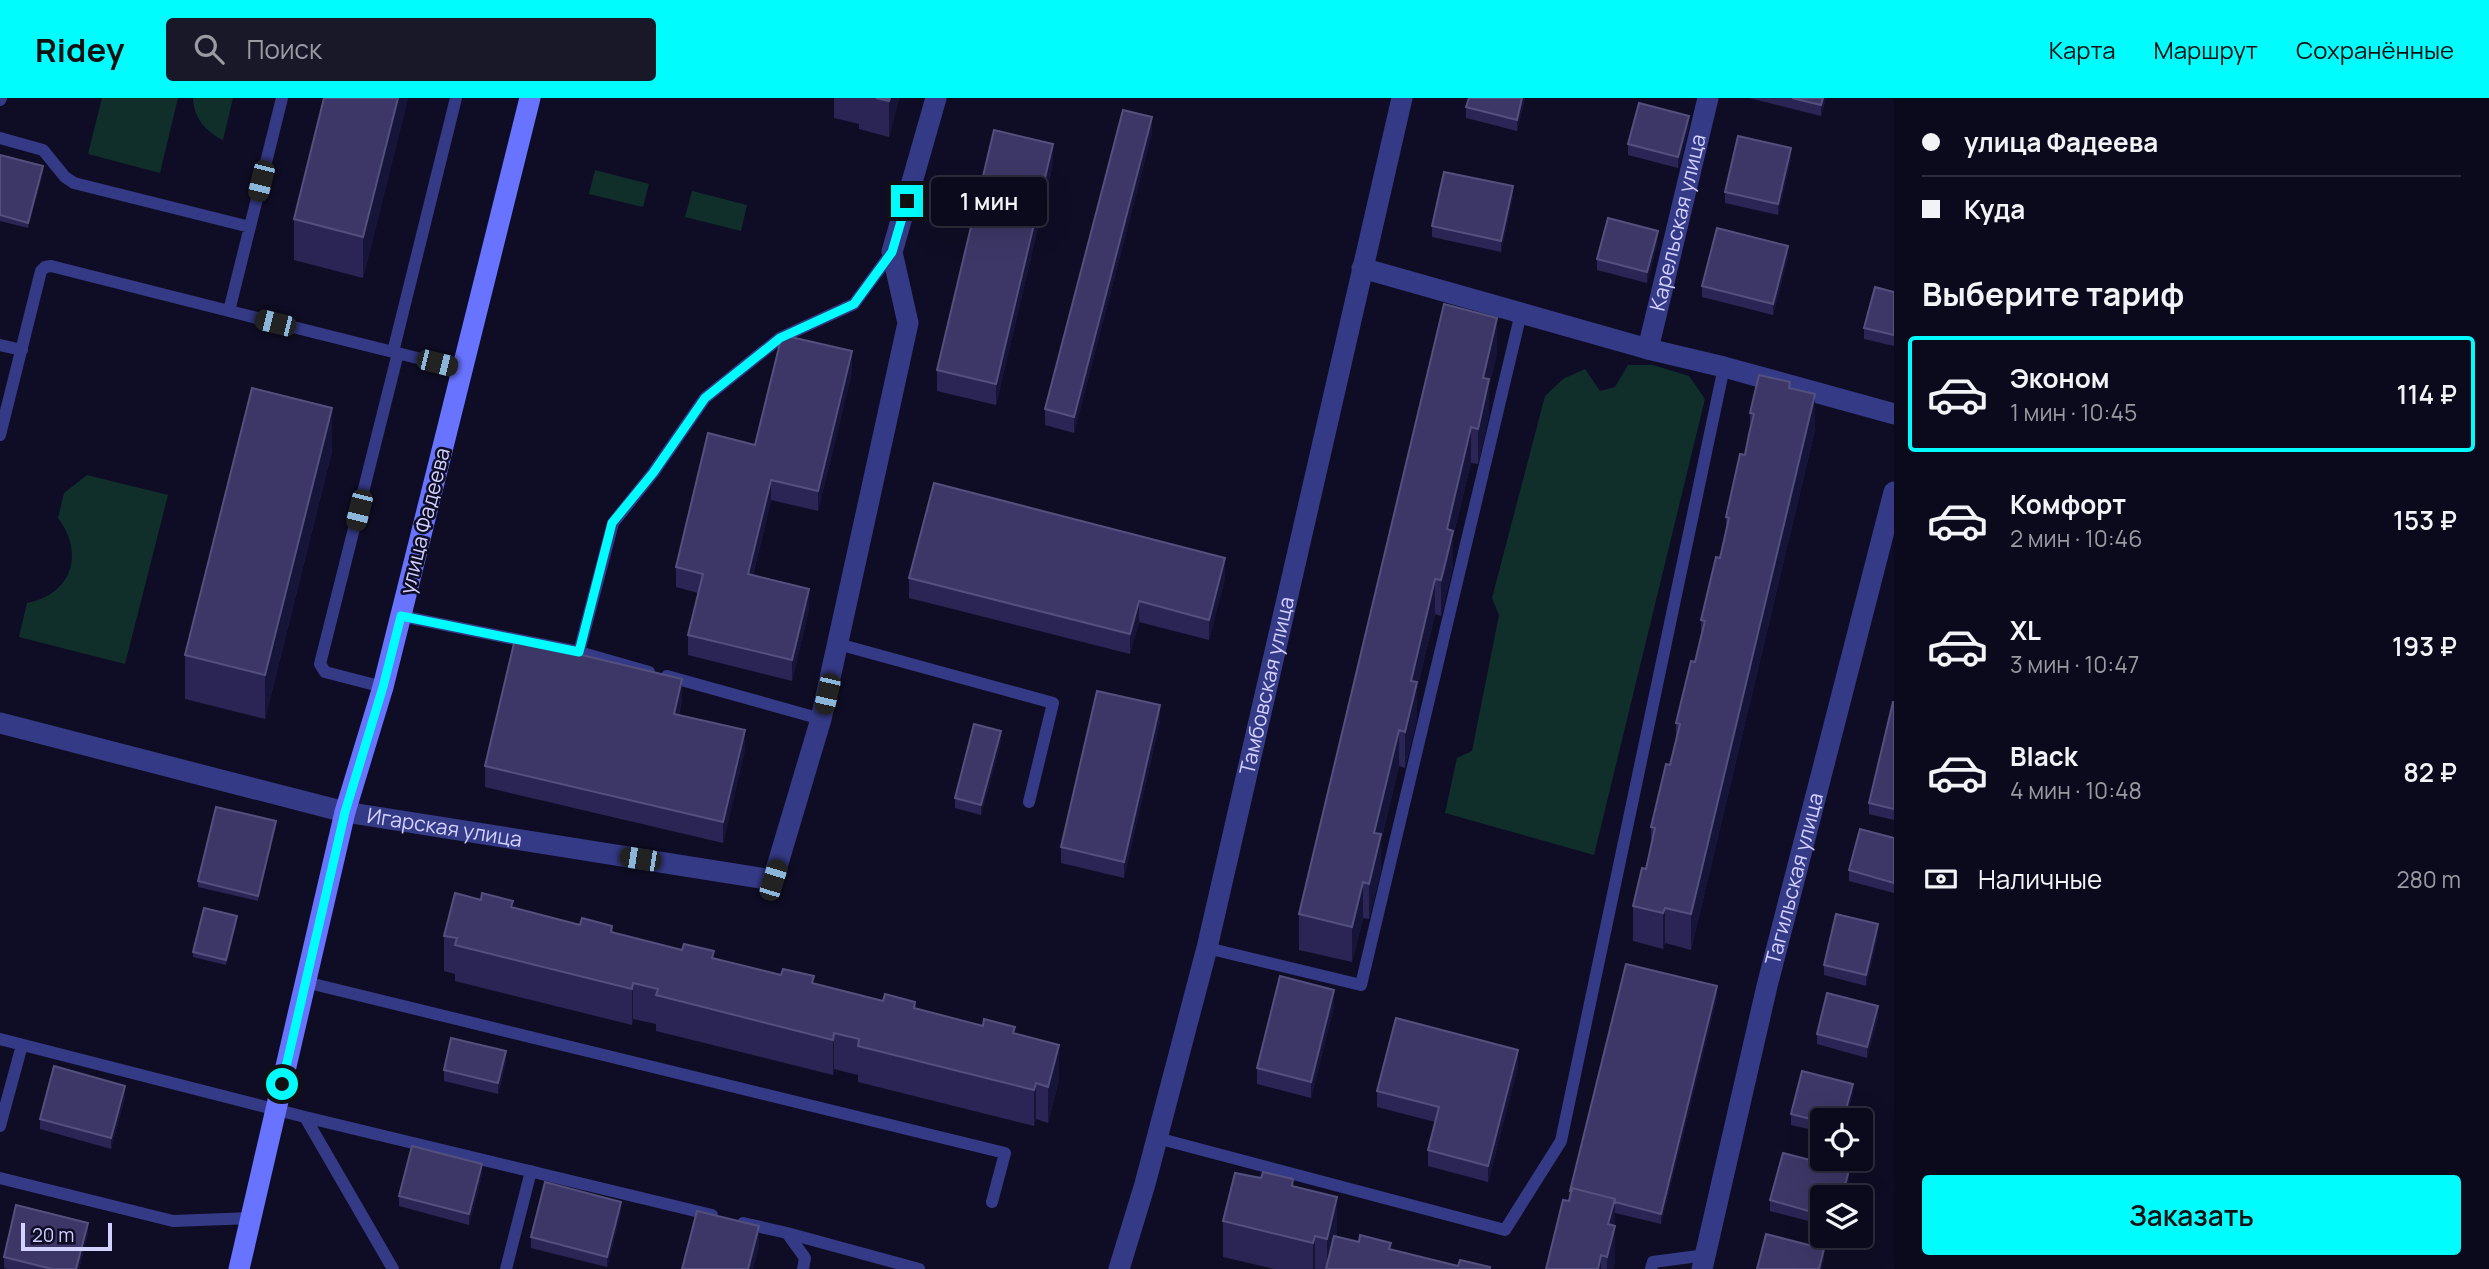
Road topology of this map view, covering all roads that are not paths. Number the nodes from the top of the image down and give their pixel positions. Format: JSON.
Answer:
{"nodes":[{"id":1,"x":282,"y":98,"type":"edge"},
{"id":2,"x":456,"y":98,"type":"edge"},
{"id":3,"x":530,"y":98,"type":"edge"},
{"id":4,"x":936,"y":98,"type":"edge"},
{"id":5,"x":1402,"y":98,"type":"edge"},
{"id":6,"x":1708,"y":98,"type":"edge"},
{"id":7,"x":0,"y":138,"type":"edge"},
{"id":8,"x":250,"y":227,"type":"junction"},
{"id":9,"x":892,"y":252,"type":"junction"},
{"id":10,"x":1362,"y":268,"type":"junction"},
{"id":11,"x":229,"y":311,"type":"junction"},
{"id":12,"x":1521,"y":313,"type":"junction"},
{"id":13,"x":0,"y":345,"type":"edge"},
{"id":14,"x":1647,"y":349,"type":"junction"},
{"id":15,"x":22,"y":350,"type":"junction"},
{"id":16,"x":395,"y":352,"type":"junction"},
{"id":17,"x":1724,"y":367,"type":"junction"},
{"id":18,"x":462,"y":369,"type":"junction"},
{"id":19,"x":1894,"y":414,"type":"edge"},
{"id":20,"x":0,"y":432,"type":"edge"},
{"id":21,"x":1894,"y":492,"type":"edge"},
{"id":22,"x":401,"y":616,"type":"junction"},
{"id":23,"x":838,"y":645,"type":"junction"},
{"id":24,"x":579,"y":652,"type":"junction"},
{"id":25,"x":383,"y":687,"type":"junction"},
{"id":26,"x":821,"y":719,"type":"junction"},
{"id":27,"x":0,"y":723,"type":"edge"},
{"id":28,"x":1029,"y":802,"type":"dead end"},
{"id":29,"x":345,"y":812,"type":"junction"},
{"id":30,"x":1207,"y":948,"type":"junction"},
{"id":31,"x":305,"y":982,"type":"junction"},
{"id":32,"x":0,"y":1039,"type":"edge"},
{"id":33,"x":22,"y":1045,"type":"junction"},
{"id":34,"x":276,"y":1110,"type":"junction"},
{"id":35,"x":305,"y":1117,"type":"junction"},
{"id":36,"x":0,"y":1126,"type":"edge"},
{"id":37,"x":1157,"y":1138,"type":"junction"},
{"id":38,"x":531,"y":1171,"type":"junction"},
{"id":39,"x":0,"y":1178,"type":"edge"},
{"id":40,"x":992,"y":1202,"type":"dead end"},
{"id":41,"x":720,"y":1217,"type":"edge"},
{"id":42,"x":252,"y":1218,"type":"junction"},
{"id":43,"x":733,"y":1220,"type":"edge"},
{"id":44,"x":787,"y":1233,"type":"junction"},
{"id":45,"x":1704,"y":1262,"type":"edge"},
{"id":46,"x":239,"y":1269,"type":"edge"},
{"id":47,"x":393,"y":1269,"type":"edge"},
{"id":48,"x":506,"y":1269,"type":"edge"},
{"id":49,"x":803,"y":1269,"type":"edge"},
{"id":50,"x":919,"y":1269,"type":"edge"},
{"id":51,"x":1119,"y":1269,"type":"edge"},
{"id":52,"x":1651,"y":1269,"type":"edge"}],
"edges":[{"from":1,"to":8,"type":"lane"},
{"from":2,"to":16,"type":"lane"},
{"from":3,"to":18,"type":"street","name":"улица Фадеева"},
{"from":4,"to":9,"type":"street"},
{"from":5,"to":10,"type":"street","name":"Тамбовская улица"},
{"from":6,"to":14,"type":"street","name":"Карельская улица"},
{"from":7,"to":8,"type":"lane"},
{"from":8,"to":11,"type":"lane"},
{"from":9,"to":23,"type":"street"},
{"from":9,"to":24,"type":"lane"},
{"from":10,"to":12,"type":"street"},
{"from":10,"to":30,"type":"street","name":"Тамбовская улица"},
{"from":11,"to":15,"type":"lane"},
{"from":11,"to":16,"type":"lane"},
{"from":12,"to":14,"type":"street"},
{"from":12,"to":30,"type":"lane"},
{"from":13,"to":15,"type":"lane"},
{"from":14,"to":17,"type":"street"},
{"from":15,"to":20,"type":"lane"},
{"from":16,"to":18,"type":"lane"},
{"from":16,"to":25,"type":"lane"},
{"from":17,"to":19,"type":"street"},
{"from":17,"to":37,"type":"lane"},
{"from":18,"to":22,"type":"street","name":"улица Фадеева"},
{"from":21,"to":45,"type":"street","name":"Тагильская улица"},
{"from":22,"to":24,"type":"lane"},
{"from":22,"to":25,"type":"street","name":"улица Фадеева"},
{"from":23,"to":26,"type":"street"},
{"from":23,"to":28,"type":"lane"},
{"from":24,"to":26,"type":"lane"},
{"from":25,"to":29,"type":"street","name":"улица Фадеева"},
{"from":26,"to":29,"type":"street","name":"Игарская улица"},
{"from":27,"to":29,"type":"street","name":"Игарская улица"},
{"from":29,"to":31,"type":"street","name":"улица Фадеева"},
{"from":30,"to":37,"type":"street","name":"Тамбовская улица"},
{"from":31,"to":34,"type":"street","name":"улица Фадеева"},
{"from":31,"to":40,"type":"lane"},
{"from":32,"to":33,"type":"lane"},
{"from":33,"to":34,"type":"lane"},
{"from":33,"to":36,"type":"lane"},
{"from":34,"to":35,"type":"lane"},
{"from":34,"to":42,"type":"street","name":"улица Фадеева"},
{"from":35,"to":38,"type":"lane"},
{"from":35,"to":47,"type":"lane"},
{"from":37,"to":51,"type":"street","name":"Тамбовская улица"},
{"from":38,"to":41,"type":"lane"},
{"from":38,"to":48,"type":"lane"},
{"from":39,"to":42,"type":"lane"},
{"from":42,"to":46,"type":"street","name":"улица Фадеева"},
{"from":43,"to":44,"type":"lane"},
{"from":44,"to":49,"type":"lane"},
{"from":44,"to":50,"type":"lane"},
{"from":45,"to":52,"type":"lane"}]}
